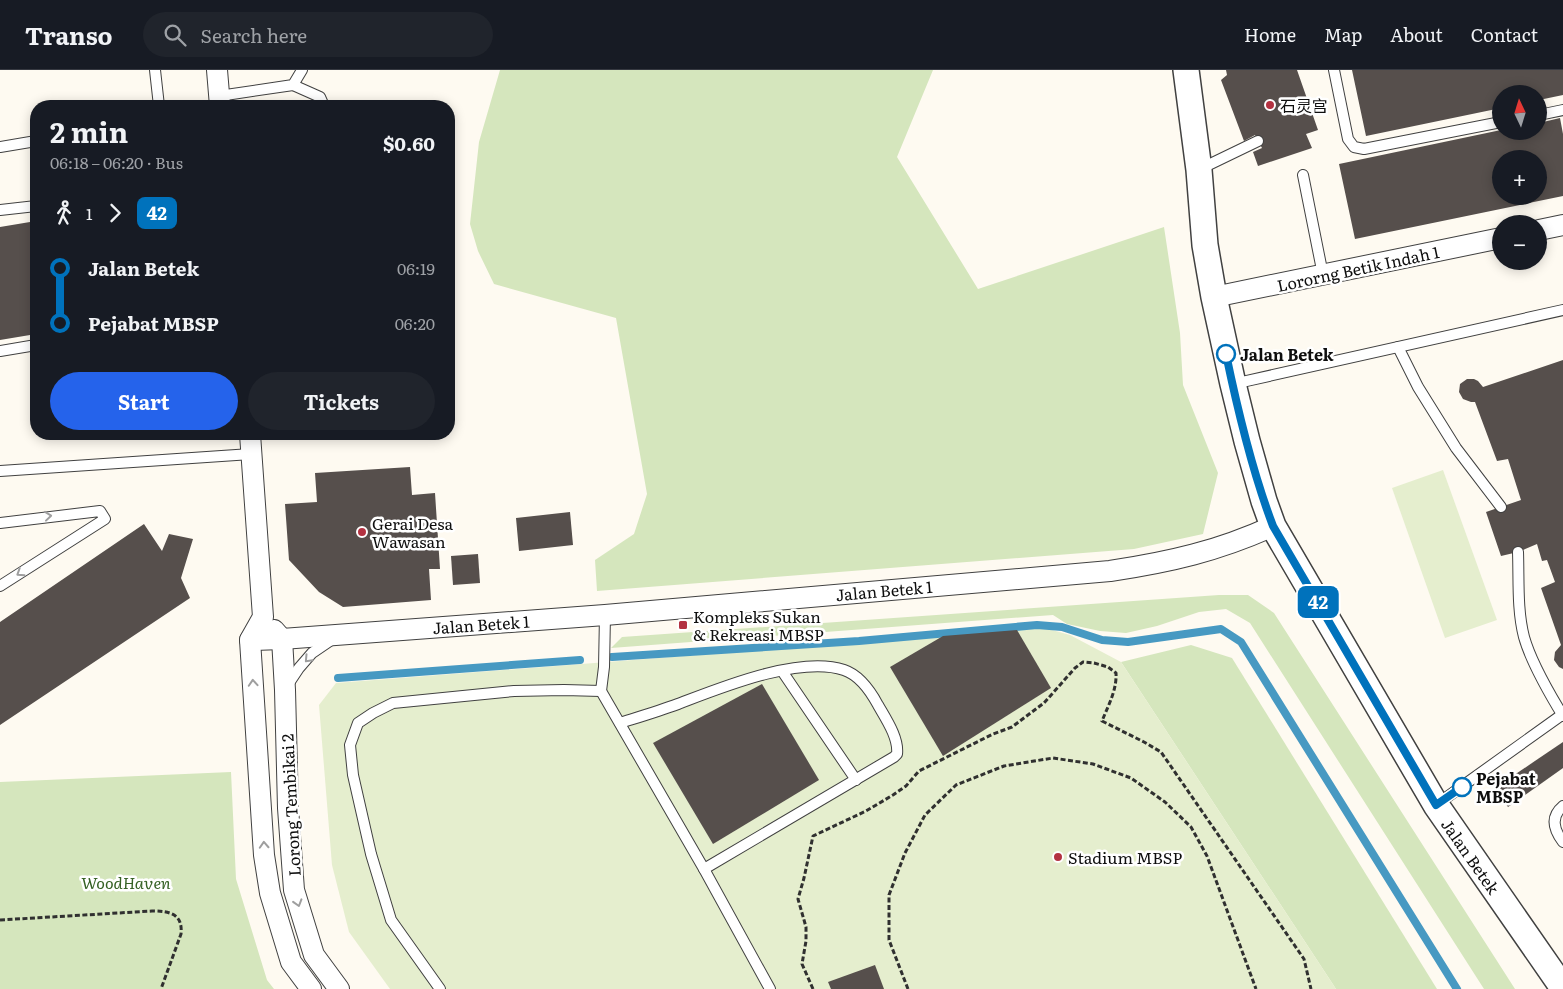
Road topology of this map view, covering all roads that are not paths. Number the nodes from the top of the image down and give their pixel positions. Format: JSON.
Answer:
{"nodes":[{"id":1,"x":155,"y":70,"type":"edge"},
{"id":2,"x":217,"y":70,"type":"edge"},
{"id":3,"x":302,"y":70,"type":"edge"},
{"id":4,"x":1186,"y":70,"type":"edge"},
{"id":5,"x":1334,"y":70,"type":"edge"},
{"id":6,"x":293,"y":85,"type":"junction"},
{"id":7,"x":158,"y":100,"type":"edge"},
{"id":8,"x":220,"y":100,"type":"edge"},
{"id":9,"x":225,"y":100,"type":"edge"},
{"id":10,"x":321,"y":100,"type":"edge"},
{"id":11,"x":1563,"y":110,"type":"edge"},
{"id":12,"x":1548,"y":113,"type":"edge"},
{"id":13,"x":1492,"y":124,"type":"edge"},
{"id":14,"x":30,"y":142,"type":"edge"},
{"id":15,"x":1258,"y":142,"type":"dead end"},
{"id":16,"x":0,"y":147,"type":"edge"},
{"id":17,"x":1199,"y":170,"type":"junction"},
{"id":18,"x":1303,"y":175,"type":"dead end"},
{"id":19,"x":30,"y":207,"type":"edge"},
{"id":20,"x":0,"y":210,"type":"edge"},
{"id":21,"x":1563,"y":225,"type":"edge"},
{"id":22,"x":1547,"y":228,"type":"edge"},
{"id":23,"x":1492,"y":240,"type":"edge"},
{"id":24,"x":1323,"y":275,"type":"junction"},
{"id":25,"x":1214,"y":297,"type":"junction"},
{"id":26,"x":1563,"y":310,"type":"edge"},
{"id":27,"x":30,"y":346,"type":"edge"},
{"id":28,"x":1398,"y":347,"type":"junction"},
{"id":29,"x":0,"y":351,"type":"edge"},
{"id":30,"x":1232,"y":384,"type":"junction"},
{"id":31,"x":250,"y":440,"type":"edge"},
{"id":32,"x":251,"y":454,"type":"junction"},
{"id":33,"x":0,"y":471,"type":"edge"},
{"id":34,"x":1501,"y":507,"type":"dead end"},
{"id":35,"x":0,"y":523,"type":"edge"},
{"id":36,"x":1273,"y":526,"type":"junction"},
{"id":37,"x":1518,"y":552,"type":"dead end"},
{"id":38,"x":0,"y":586,"type":"edge"},
{"id":39,"x":605,"y":615,"type":"junction"},
{"id":40,"x":263,"y":617,"type":"junction"},
{"id":41,"x":339,"y":635,"type":"junction"},
{"id":42,"x":282,"y":639,"type":"junction"},
{"id":43,"x":250,"y":640,"type":"junction"},
{"id":44,"x":782,"y":670,"type":"junction"},
{"id":45,"x":285,"y":690,"type":"junction"},
{"id":46,"x":601,"y":691,"type":"junction"},
{"id":47,"x":1563,"y":715,"type":"edge"},
{"id":48,"x":620,"y":723,"type":"junction"},
{"id":49,"x":856,"y":780,"type":"junction"},
{"id":50,"x":1436,"y":805,"type":"junction"},
{"id":51,"x":1563,"y":806,"type":"edge"},
{"id":52,"x":288,"y":808,"type":"junction"},
{"id":53,"x":262,"y":810,"type":"junction"},
{"id":54,"x":1563,"y":842,"type":"edge"},
{"id":55,"x":704,"y":869,"type":"junction"},
{"id":56,"x":1563,"y":988,"type":"edge"},
{"id":57,"x":310,"y":989,"type":"edge"},
{"id":58,"x":339,"y":989,"type":"edge"},
{"id":59,"x":440,"y":989,"type":"edge"},
{"id":60,"x":770,"y":989,"type":"edge"}],
"edges":[{"from":1,"to":7,"type":"lane"},
{"from":2,"to":8,"type":"street"},
{"from":3,"to":6,"type":"lane"},
{"from":4,"to":17,"type":"street","name":"Jalan Betek"},
{"from":5,"to":13,"type":"lane"},
{"from":6,"to":9,"type":"lane"},
{"from":6,"to":10,"type":"lane"},
{"from":11,"to":12,"type":"lane"},
{"from":14,"to":16,"type":"lane"},
{"from":15,"to":17,"type":"lane"},
{"from":17,"to":25,"type":"street","name":"Jalan Betek"},
{"from":18,"to":24,"type":"lane"},
{"from":19,"to":20,"type":"lane"},
{"from":21,"to":22,"type":"street"},
{"from":23,"to":24,"type":"street","name":"Lororng Betik Indah 1"},
{"from":24,"to":25,"type":"street","name":"Lororng Betik Indah 1"},
{"from":25,"to":30,"type":"street","name":"Jalan Betek"},
{"from":26,"to":28,"type":"lane"},
{"from":27,"to":29,"type":"lane"},
{"from":28,"to":30,"type":"lane"},
{"from":28,"to":34,"type":"lane"},
{"from":30,"to":36,"type":"street","name":"Jalan Betek"},
{"from":31,"to":32,"type":"street"},
{"from":32,"to":33,"type":"lane"},
{"from":32,"to":40,"type":"street"},
{"from":35,"to":38,"type":"lane","one_way":true},
{"from":36,"to":39,"type":"street","name":"Jalan Betek 1"},
{"from":36,"to":50,"type":"street","name":"Jalan Betek"},
{"from":37,"to":47,"type":"lane"},
{"from":39,"to":41,"type":"street","name":"Jalan Betek 1"},
{"from":39,"to":46,"type":"lane"},
{"from":40,"to":42,"type":"street"},
{"from":40,"to":43,"type":"street"},
{"from":41,"to":42,"type":"street","name":"Jalan Betek 1"},
{"from":41,"to":45,"type":"lane","one_way":true},
{"from":42,"to":43,"type":"street","name":"Jalan Betek 1"},
{"from":42,"to":45,"type":"street","name":"Lorong Tembikai 2"},
{"from":53,"to":43,"type":"street","name":"Lorong Tembikai 2","one_way":true},
{"from":44,"to":48,"type":"lane"},
{"from":44,"to":49,"type":"lane"},
{"from":44,"to":49,"type":"lane"},
{"from":45,"to":52,"type":"street","name":"Lorong Tembikai 2"},
{"from":46,"to":48,"type":"lane"},
{"from":46,"to":59,"type":"lane"},
{"from":47,"to":50,"type":"lane"},
{"from":48,"to":55,"type":"lane"},
{"from":49,"to":55,"type":"lane"},
{"from":50,"to":56,"type":"street","name":"Jalan Betek"},
{"from":51,"to":54,"type":"lane"},
{"from":52,"to":53,"type":"street"},
{"from":52,"to":58,"type":"street","name":"Lorong Tembikai 2","one_way":true},
{"from":57,"to":53,"type":"street","name":"Lorong Tembikai 2","one_way":true},
{"from":55,"to":60,"type":"lane"}]}
